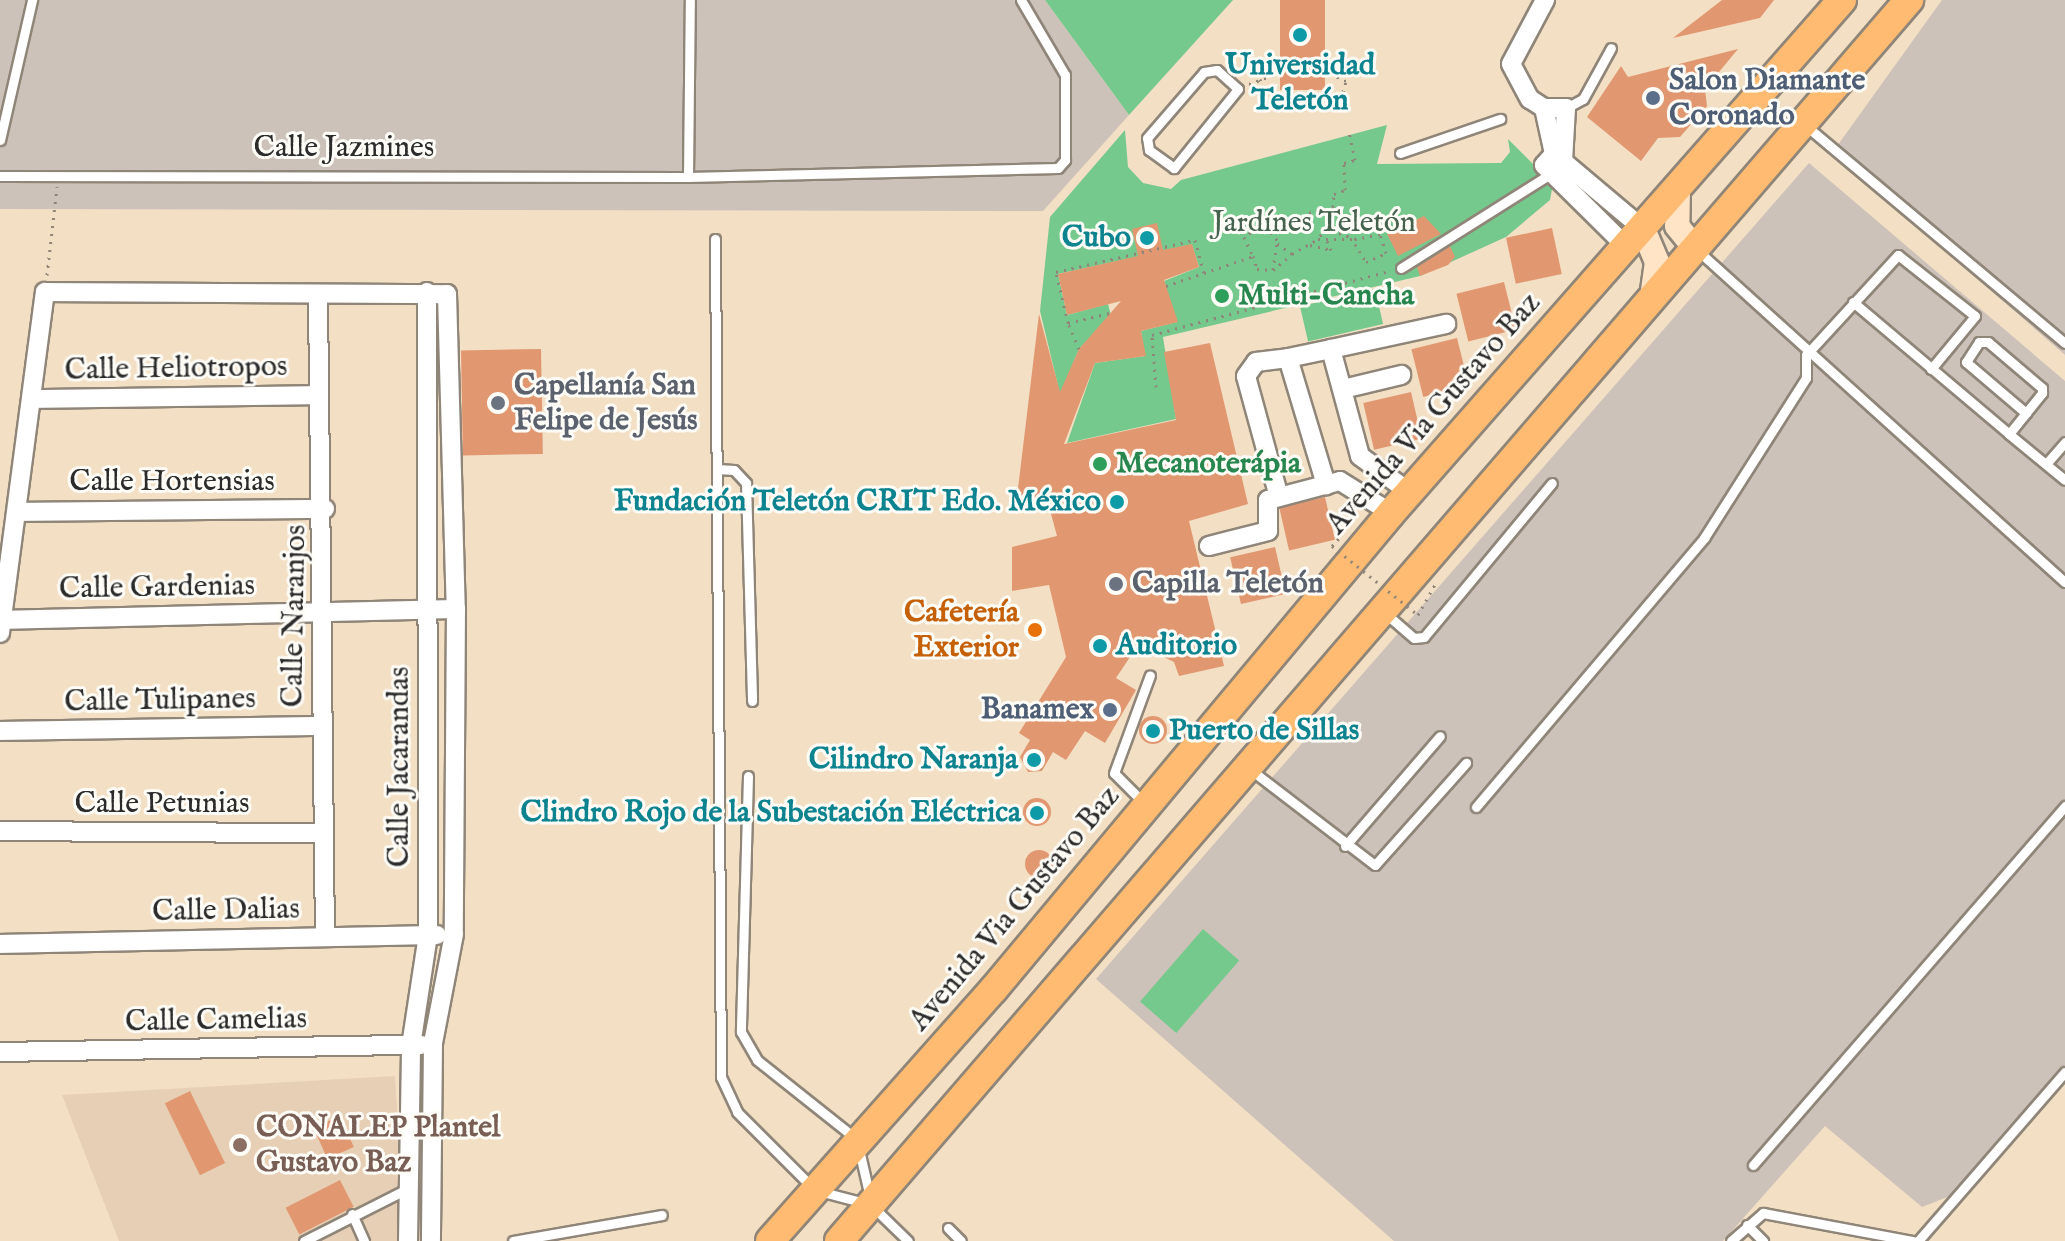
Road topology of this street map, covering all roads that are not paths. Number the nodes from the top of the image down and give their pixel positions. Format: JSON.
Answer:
{"nodes":[{"id":1,"x":32,"y":0,"type":"edge"},
{"id":2,"x":690,"y":0,"type":"edge"},
{"id":3,"x":1021,"y":0,"type":"edge"},
{"id":4,"x":1562,"y":0,"type":"edge"},
{"id":5,"x":1842,"y":0,"type":"edge"},
{"id":6,"x":1909,"y":0,"type":"edge"},
{"id":7,"x":1540,"y":8,"type":"edge"},
{"id":8,"x":1611,"y":48,"type":"dead end"},
{"id":9,"x":1238,"y":89,"type":"joint"},
{"id":10,"x":1544,"y":108,"type":"junction"},
{"id":11,"x":1566,"y":108,"type":"junction"},
{"id":12,"x":1500,"y":119,"type":"dead end"},
{"id":13,"x":1802,"y":123,"type":"junction"},
{"id":14,"x":0,"y":140,"type":"edge"},
{"id":15,"x":1400,"y":153,"type":"dead end"},
{"id":16,"x":1550,"y":166,"type":"junction"},
{"id":17,"x":0,"y":176,"type":"edge"},
{"id":18,"x":688,"y":177,"type":"junction"},
{"id":19,"x":1678,"y":187,"type":"junction"},
{"id":20,"x":1635,"y":238,"type":"junction"},
{"id":21,"x":715,"y":239,"type":"dead end"},
{"id":22,"x":1694,"y":247,"type":"junction"},
{"id":23,"x":1401,"y":268,"type":"road end"},
{"id":24,"x":427,"y":292,"type":"junction"},
{"id":25,"x":318,"y":295,"type":"junction"},
{"id":26,"x":1652,"y":297,"type":"junction"},
{"id":27,"x":1853,"y":302,"type":"junction"},
{"id":28,"x":1446,"y":324,"type":"dead end"},
{"id":29,"x":2065,"y":343,"type":"edge"},
{"id":30,"x":1331,"y":349,"type":"junction"},
{"id":31,"x":1806,"y":355,"type":"junction"},
{"id":32,"x":1288,"y":358,"type":"junction"},
{"id":33,"x":1931,"y":369,"type":"junction"},
{"id":34,"x":1401,"y":375,"type":"dead end"},
{"id":35,"x":1343,"y":389,"type":"junction"},
{"id":36,"x":319,"y":395,"type":"junction"},
{"id":37,"x":34,"y":399,"type":"junction"},
{"id":38,"x":2026,"y":413,"type":"junction"},
{"id":39,"x":2009,"y":434,"type":"junction"},
{"id":40,"x":2065,"y":442,"type":"edge"},
{"id":41,"x":2046,"y":464,"type":"junction"},
{"id":42,"x":717,"y":469,"type":"junction"},
{"id":43,"x":2065,"y":480,"type":"edge"},
{"id":44,"x":1552,"y":483,"type":"dead end"},
{"id":45,"x":1326,"y":485,"type":"junction"},
{"id":46,"x":1279,"y":497,"type":"junction"},
{"id":47,"x":1400,"y":502,"type":"junction"},
{"id":48,"x":325,"y":509,"type":"junction"},
{"id":49,"x":19,"y":512,"type":"junction"},
{"id":50,"x":1209,"y":546,"type":"dead end"},
{"id":51,"x":2065,"y":582,"type":"edge"},
{"id":52,"x":1380,"y":608,"type":"junction"},
{"id":53,"x":456,"y":609,"type":"junction"},
{"id":54,"x":427,"y":610,"type":"junction"},
{"id":55,"x":323,"y":612,"type":"junction"},
{"id":56,"x":1,"y":626,"type":"edge"},
{"id":57,"x":1150,"y":675,"type":"dead end"},
{"id":58,"x":752,"y":701,"type":"dead end"},
{"id":59,"x":321,"y":726,"type":"junction"},
{"id":60,"x":0,"y":731,"type":"edge"},
{"id":61,"x":1440,"y":736,"type":"dead end"},
{"id":62,"x":1466,"y":763,"type":"dead end"},
{"id":63,"x":1246,"y":765,"type":"junction"},
{"id":64,"x":748,"y":776,"type":"dead end"},
{"id":65,"x":1147,"y":805,"type":"junction"},
{"id":66,"x":2065,"y":806,"type":"edge"},
{"id":67,"x":1476,"y":807,"type":"dead end"},
{"id":68,"x":0,"y":831,"type":"edge"},
{"id":69,"x":324,"y":833,"type":"junction"},
{"id":70,"x":1345,"y":846,"type":"junction"},
{"id":71,"x":454,"y":934,"type":"junction"},
{"id":72,"x":428,"y":935,"type":"junction"},
{"id":73,"x":325,"y":937,"type":"junction"},
{"id":74,"x":0,"y":944,"type":"edge"},
{"id":75,"x":433,"y":1043,"type":"junction"},
{"id":76,"x":411,"y":1046,"type":"junction"},
{"id":77,"x":0,"y":1052,"type":"edge"},
{"id":78,"x":2065,"y":1072,"type":"edge"},
{"id":79,"x":861,"y":1142,"type":"junction"},
{"id":80,"x":1753,"y":1165,"type":"dead end"},
{"id":81,"x":405,"y":1190,"type":"junction"},
{"id":82,"x":815,"y":1190,"type":"junction"},
{"id":83,"x":872,"y":1206,"type":"junction"},
{"id":84,"x":352,"y":1214,"type":"junction"},
{"id":85,"x":662,"y":1215,"type":"dead end"},
{"id":86,"x":1747,"y":1225,"type":"junction"},
{"id":87,"x":948,"y":1228,"type":"dead end"},
{"id":88,"x":304,"y":1241,"type":"edge"},
{"id":89,"x":364,"y":1241,"type":"edge"},
{"id":90,"x":408,"y":1241,"type":"edge"},
{"id":91,"x":431,"y":1241,"type":"edge"},
{"id":92,"x":513,"y":1241,"type":"edge"},
{"id":93,"x":770,"y":1241,"type":"edge"},
{"id":94,"x":839,"y":1241,"type":"edge"},
{"id":95,"x":908,"y":1241,"type":"edge"},
{"id":96,"x":961,"y":1241,"type":"edge"},
{"id":97,"x":1731,"y":1241,"type":"edge"},
{"id":98,"x":1763,"y":1241,"type":"edge"},
{"id":99,"x":1916,"y":1241,"type":"edge"}],
"edges":[{"from":1,"to":14,"type":"lane"},
{"from":2,"to":18,"type":"lane"},
{"from":3,"to":18,"type":"lane","name":"Calle Jazmines"},
{"from":4,"to":7,"type":"street"},
{"from":5,"to":19,"type":"main road","name":"Avenida Via Gustavo Baz"},
{"from":6,"to":13,"type":"main road"},
{"from":7,"to":10,"type":"street"},
{"from":8,"to":11,"type":"lane"},
{"from":9,"to":9,"type":"lane"},
{"from":10,"to":11,"type":"street"},
{"from":10,"to":16,"type":"street"},
{"from":11,"to":16,"type":"street"},
{"from":12,"to":15,"type":"lane"},
{"from":13,"to":22,"type":"main road"},
{"from":13,"to":29,"type":"lane"},
{"from":16,"to":20,"type":"street"},
{"from":16,"to":23,"type":"lane"},
{"from":17,"to":18,"type":"lane","name":"Calle Jazmines"},
{"from":19,"to":20,"type":"main road","name":"Avenida Via Gustavo Baz"},
{"from":19,"to":22,"type":"main road"},
{"from":20,"to":26,"type":"main road"},
{"from":20,"to":47,"type":"main road","name":"Avenida Via Gustavo Baz"},
{"from":21,"to":42,"type":"lane"},
{"from":22,"to":26,"type":"main road"},
{"from":22,"to":31,"type":"lane"},
{"from":24,"to":25,"type":"street"},
{"from":24,"to":53,"type":"street","name":"Calle Jacarandas"},
{"from":24,"to":54,"type":"street","name":"Calle Jacarandas"},
{"from":25,"to":36,"type":"street","name":"Calle Naranjos"},
{"from":25,"to":37,"type":"street"},
{"from":26,"to":52,"type":"main road"},
{"from":27,"to":31,"type":"lane"},
{"from":27,"to":33,"type":"lane"},
{"from":27,"to":33,"type":"lane"},
{"from":28,"to":30,"type":"street"},
{"from":30,"to":32,"type":"street"},
{"from":30,"to":35,"type":"street"},
{"from":31,"to":51,"type":"lane"},
{"from":31,"to":67,"type":"lane"},
{"from":32,"to":45,"type":"street"},
{"from":32,"to":46,"type":"street"},
{"from":33,"to":39,"type":"lane"},
{"from":34,"to":35,"type":"street"},
{"from":35,"to":47,"type":"street"},
{"from":36,"to":37,"type":"street","name":"Calle Heliotropos"},
{"from":36,"to":48,"type":"street","name":"Calle Naranjos"},
{"from":37,"to":49,"type":"street"},
{"from":38,"to":38,"type":"lane"},
{"from":38,"to":39,"type":"lane"},
{"from":39,"to":41,"type":"lane"},
{"from":40,"to":41,"type":"lane"},
{"from":41,"to":43,"type":"lane"},
{"from":42,"to":58,"type":"lane"},
{"from":42,"to":82,"type":"lane"},
{"from":44,"to":52,"type":"lane"},
{"from":45,"to":46,"type":"street"},
{"from":45,"to":47,"type":"street"},
{"from":46,"to":50,"type":"street"},
{"from":47,"to":65,"type":"main road","name":"Avenida Via Gustavo Baz"},
{"from":48,"to":49,"type":"street","name":"Calle Hortensias"},
{"from":48,"to":55,"type":"street","name":"Calle Naranjos"},
{"from":49,"to":56,"type":"street"},
{"from":52,"to":63,"type":"main road"},
{"from":53,"to":54,"type":"street","name":"Calle Gardenias"},
{"from":53,"to":71,"type":"street","name":"Calle Jacarandas"},
{"from":54,"to":55,"type":"street","name":"Calle Gardenias"},
{"from":54,"to":72,"type":"street","name":"Calle Jacarandas"},
{"from":55,"to":56,"type":"street","name":"Calle Gardenias"},
{"from":55,"to":59,"type":"street","name":"Calle Naranjos"},
{"from":57,"to":65,"type":"lane"},
{"from":59,"to":60,"type":"street","name":"Calle Tulipanes"},
{"from":59,"to":69,"type":"street","name":"Calle Naranjos"},
{"from":61,"to":70,"type":"lane"},
{"from":62,"to":70,"type":"lane"},
{"from":63,"to":70,"type":"lane"},
{"from":63,"to":83,"type":"main road"},
{"from":64,"to":79,"type":"lane"},
{"from":65,"to":79,"type":"main road","name":"Avenida Via Gustavo Baz"},
{"from":66,"to":80,"type":"lane"},
{"from":68,"to":69,"type":"street","name":"Calle Petunias"},
{"from":69,"to":73,"type":"street","name":"Calle Naranjos"},
{"from":71,"to":72,"type":"street","name":"Calle Dalias"},
{"from":71,"to":75,"type":"street","name":"Calle Jacarandas"},
{"from":72,"to":73,"type":"street","name":"Calle Dalias"},
{"from":72,"to":76,"type":"street","name":"Calle Jacarandas"},
{"from":73,"to":74,"type":"street","name":"Calle Dalias"},
{"from":75,"to":76,"type":"street","name":"Calle Camelias"},
{"from":75,"to":91,"type":"street","name":"Calle Jacarandas"},
{"from":76,"to":77,"type":"street","name":"Calle Camelias"},
{"from":76,"to":81,"type":"street","name":"Calle Jacarandas"},
{"from":78,"to":99,"type":"lane"},
{"from":79,"to":82,"type":"main road","name":"Avenida Via Gustavo Baz"},
{"from":79,"to":83,"type":"lane"},
{"from":81,"to":84,"type":"lane"},
{"from":81,"to":90,"type":"street","name":"Calle Jacarandas"},
{"from":82,"to":83,"type":"lane"},
{"from":82,"to":93,"type":"main road","name":"Avenida Via Gustavo Baz"},
{"from":83,"to":94,"type":"main road"},
{"from":83,"to":95,"type":"lane"},
{"from":84,"to":88,"type":"lane"},
{"from":84,"to":89,"type":"lane"},
{"from":85,"to":92,"type":"lane"},
{"from":86,"to":97,"type":"lane"},
{"from":86,"to":98,"type":"lane"},
{"from":86,"to":99,"type":"lane"},
{"from":87,"to":96,"type":"lane"}]}
